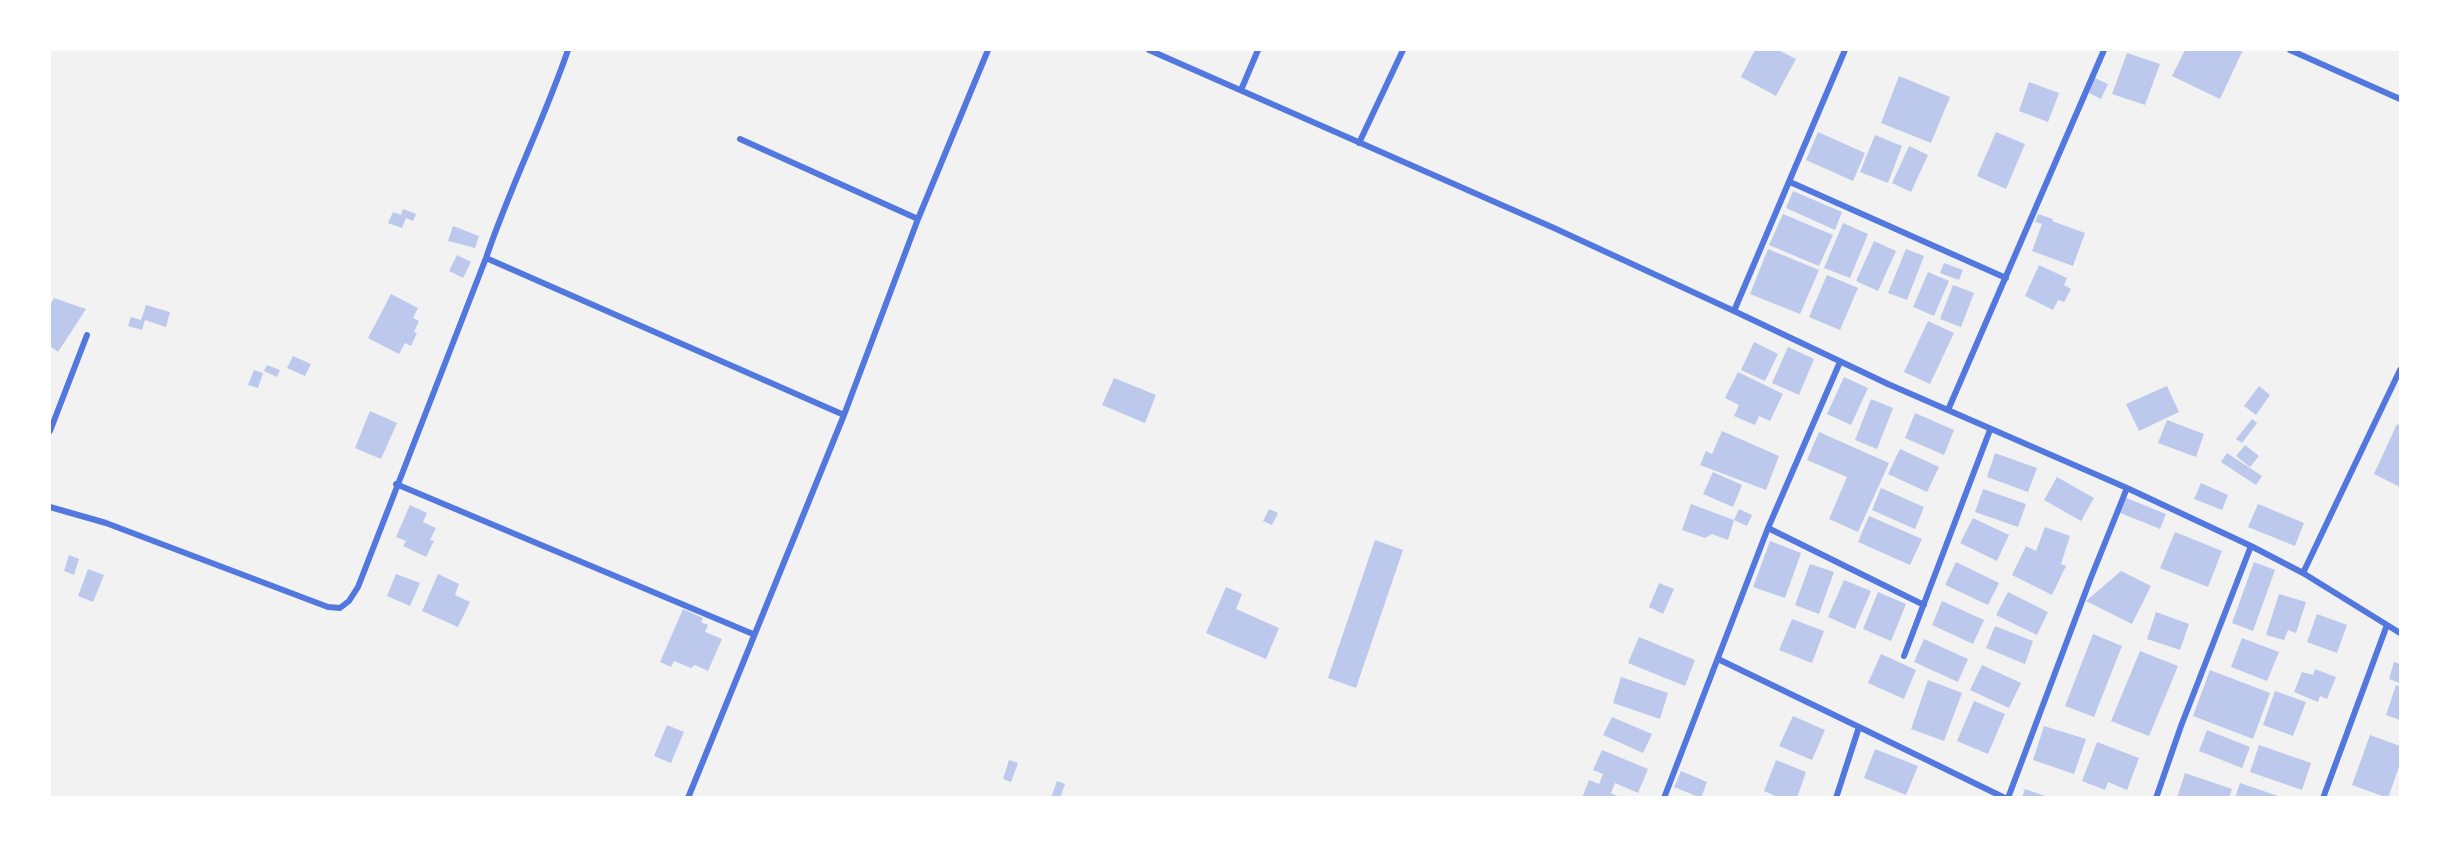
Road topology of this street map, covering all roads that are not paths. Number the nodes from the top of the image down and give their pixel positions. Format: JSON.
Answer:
{"nodes":[{"id":1,"x":568,"y":50,"type":"edge"},
{"id":2,"x":988,"y":50,"type":"edge"},
{"id":3,"x":1149,"y":50,"type":"edge"},
{"id":4,"x":1258,"y":50,"type":"edge"},
{"id":5,"x":1403,"y":50,"type":"edge"},
{"id":6,"x":1836,"y":50,"type":"edge"},
{"id":7,"x":2104,"y":50,"type":"edge"},
{"id":8,"x":2290,"y":50,"type":"edge"},
{"id":9,"x":1845,"y":51,"type":"edge"},
{"id":10,"x":1241,"y":90,"type":"junction"},
{"id":11,"x":2400,"y":99,"type":"edge"},
{"id":12,"x":740,"y":139,"type":"dead end"},
{"id":13,"x":1359,"y":143,"type":"junction"},
{"id":14,"x":1790,"y":182,"type":"junction"},
{"id":15,"x":918,"y":219,"type":"junction"},
{"id":16,"x":486,"y":258,"type":"junction"},
{"id":17,"x":2006,"y":278,"type":"junction"},
{"id":18,"x":1734,"y":310,"type":"junction"},
{"id":19,"x":87,"y":335,"type":"dead end"},
{"id":20,"x":1840,"y":362,"type":"junction"},
{"id":21,"x":2400,"y":370,"type":"edge"},
{"id":22,"x":1948,"y":410,"type":"junction"},
{"id":23,"x":844,"y":415,"type":"junction"},
{"id":24,"x":1990,"y":430,"type":"junction"},
{"id":25,"x":50,"y":431,"type":"edge"},
{"id":26,"x":396,"y":484,"type":"junction"},
{"id":27,"x":2127,"y":488,"type":"junction"},
{"id":28,"x":50,"y":507,"type":"edge"},
{"id":29,"x":1768,"y":528,"type":"junction"},
{"id":30,"x":2251,"y":546,"type":"junction"},
{"id":31,"x":2303,"y":573,"type":"junction"},
{"id":32,"x":1924,"y":605,"type":"junction"},
{"id":33,"x":2387,"y":625,"type":"junction"},
{"id":34,"x":2400,"y":633,"type":"edge"},
{"id":35,"x":753,"y":634,"type":"junction"},
{"id":36,"x":1905,"y":656,"type":"dead end"},
{"id":37,"x":1718,"y":659,"type":"junction"},
{"id":38,"x":1859,"y":727,"type":"junction"},
{"id":39,"x":688,"y":798,"type":"edge"},
{"id":40,"x":1664,"y":798,"type":"edge"},
{"id":41,"x":1836,"y":798,"type":"edge"},
{"id":42,"x":2006,"y":798,"type":"edge"},
{"id":43,"x":2156,"y":798,"type":"edge"},
{"id":44,"x":2323,"y":798,"type":"edge"}],
"edges":[{"from":1,"to":16,"type":"street"},
{"from":2,"to":15,"type":"street"},
{"from":3,"to":10,"type":"street"},
{"from":4,"to":10,"type":"street"},
{"from":5,"to":13,"type":"street"},
{"from":6,"to":9,"type":"street"},
{"from":7,"to":17,"type":"street"},
{"from":8,"to":11,"type":"street"},
{"from":9,"to":14,"type":"street"},
{"from":10,"to":13,"type":"street"},
{"from":12,"to":15,"type":"street"},
{"from":13,"to":18,"type":"street"},
{"from":14,"to":17,"type":"street"},
{"from":14,"to":18,"type":"street"},
{"from":15,"to":23,"type":"street"},
{"from":16,"to":23,"type":"street"},
{"from":16,"to":26,"type":"street"},
{"from":17,"to":22,"type":"street"},
{"from":18,"to":20,"type":"street"},
{"from":19,"to":25,"type":"street"},
{"from":20,"to":22,"type":"street"},
{"from":20,"to":29,"type":"street"},
{"from":21,"to":31,"type":"street"},
{"from":22,"to":24,"type":"street"},
{"from":23,"to":35,"type":"street"},
{"from":24,"to":27,"type":"street"},
{"from":24,"to":32,"type":"street"},
{"from":26,"to":28,"type":"street"},
{"from":26,"to":35,"type":"street"},
{"from":27,"to":30,"type":"street"},
{"from":27,"to":42,"type":"street"},
{"from":29,"to":32,"type":"street"},
{"from":29,"to":37,"type":"street"},
{"from":30,"to":31,"type":"street"},
{"from":30,"to":43,"type":"street"},
{"from":31,"to":33,"type":"street"},
{"from":32,"to":36,"type":"street"},
{"from":33,"to":34,"type":"street"},
{"from":33,"to":44,"type":"street"},
{"from":35,"to":39,"type":"street"},
{"from":37,"to":38,"type":"street"},
{"from":37,"to":40,"type":"street"},
{"from":38,"to":41,"type":"street"},
{"from":38,"to":42,"type":"street"}]}
